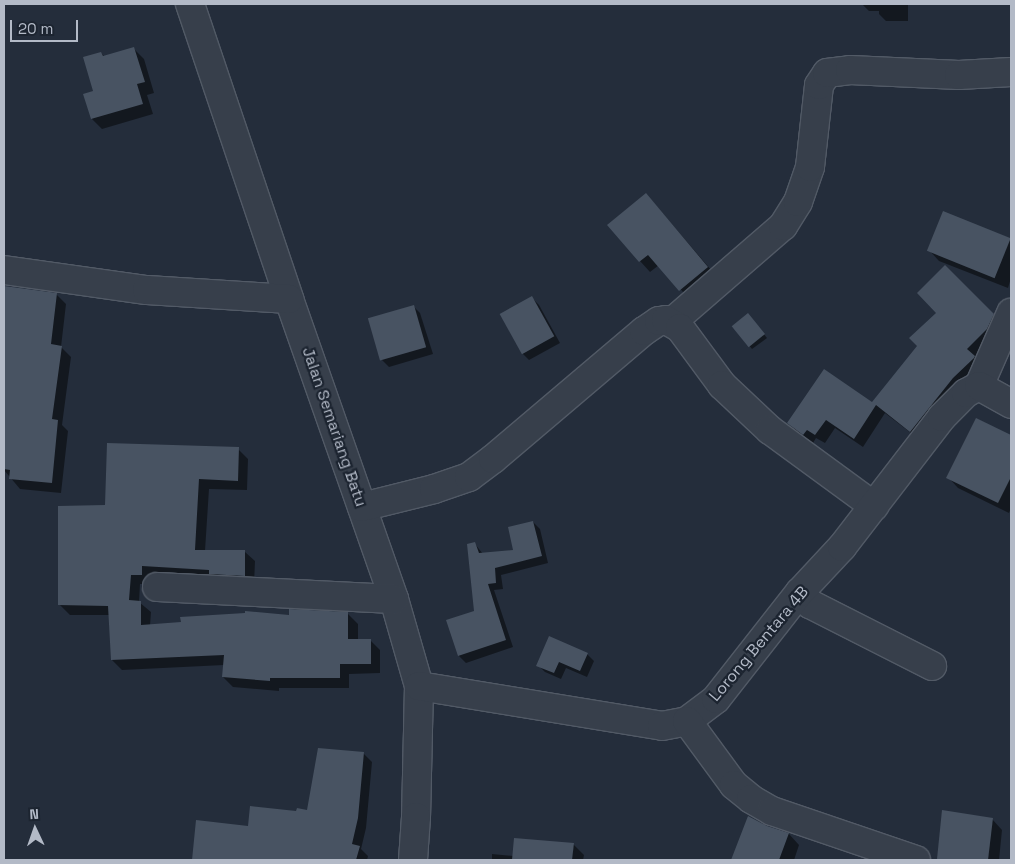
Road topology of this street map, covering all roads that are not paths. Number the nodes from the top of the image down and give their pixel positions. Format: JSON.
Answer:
{"nodes":[{"id":1,"x":190,"y":4,"type":"edge"},
{"id":2,"x":1011,"y":72,"type":"edge"},
{"id":3,"x":4,"y":270,"type":"edge"},
{"id":4,"x":289,"y":299,"type":"junction"},
{"id":5,"x":1011,"y":313,"type":"edge"},
{"id":6,"x":672,"y":322,"type":"junction"},
{"id":7,"x":978,"y":386,"type":"junction"},
{"id":8,"x":1011,"y":404,"type":"edge"},
{"id":9,"x":874,"y":506,"type":"junction"},
{"id":10,"x":362,"y":507,"type":"junction"},
{"id":11,"x":157,"y":587,"type":"dead end"},
{"id":12,"x":800,"y":592,"type":"junction"},
{"id":13,"x":394,"y":599,"type":"junction"},
{"id":14,"x":932,"y":666,"type":"dead end"},
{"id":15,"x":419,"y":686,"type":"junction"},
{"id":16,"x":687,"y":721,"type":"junction"},
{"id":17,"x":413,"y":860,"type":"edge"},
{"id":18,"x":916,"y":860,"type":"edge"}],
"edges":[{"from":1,"to":4,"type":"street","name":"Jalan Semariang Batu"},
{"from":2,"to":6,"type":"street"},
{"from":3,"to":4,"type":"street"},
{"from":4,"to":10,"type":"street","name":"Jalan Semariang Batu"},
{"from":5,"to":7,"type":"street"},
{"from":6,"to":9,"type":"street"},
{"from":6,"to":10,"type":"street"},
{"from":7,"to":8,"type":"street"},
{"from":7,"to":9,"type":"street","name":"Lorong Bentara 4B"},
{"from":9,"to":12,"type":"street","name":"Lorong Bentara 4B"},
{"from":10,"to":13,"type":"street","name":"Jalan Semariang Batu"},
{"from":11,"to":13,"type":"street"},
{"from":12,"to":14,"type":"street"},
{"from":12,"to":16,"type":"street","name":"Lorong Bentara 4B"},
{"from":13,"to":15,"type":"street","name":"Jalan Semariang Batu"},
{"from":15,"to":16,"type":"street","name":"Lorong Bentara 4B"},
{"from":15,"to":17,"type":"street","name":"Jalan Semariang Batu"},
{"from":16,"to":18,"type":"street"}]}
